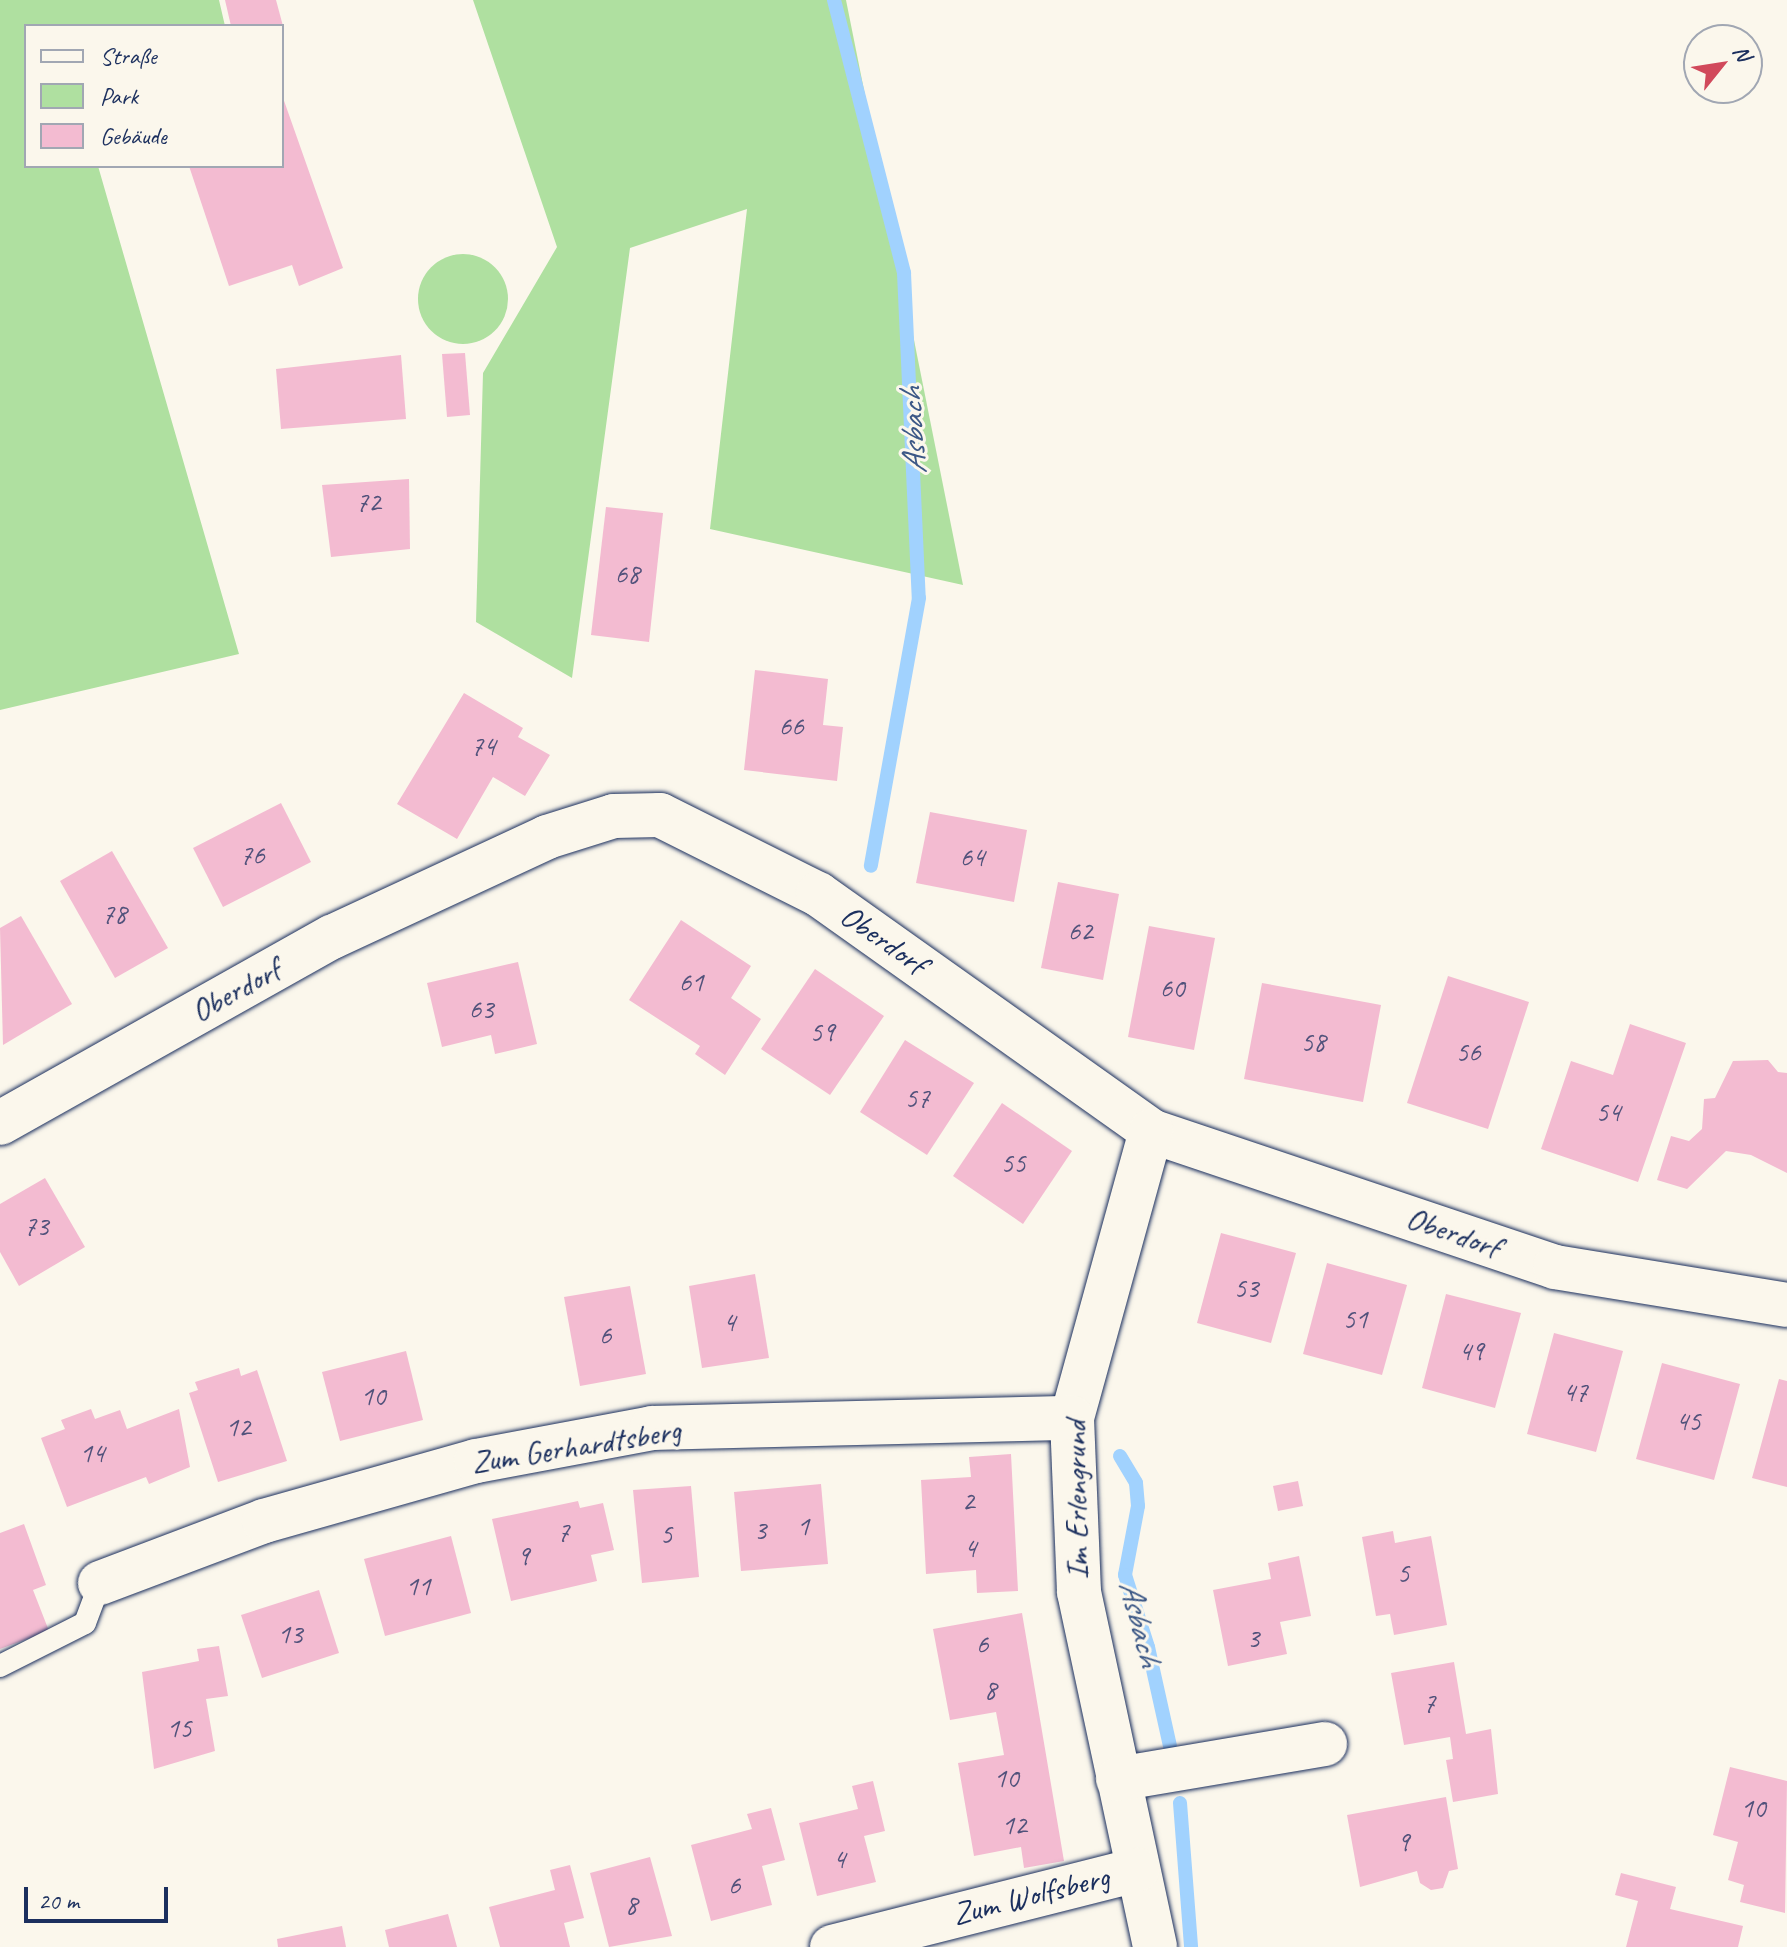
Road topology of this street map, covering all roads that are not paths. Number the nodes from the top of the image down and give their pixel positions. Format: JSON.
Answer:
{"nodes":[{"id":1,"x":0,"y":1123,"type":"edge"},
{"id":2,"x":1151,"y":1131,"type":"junction"},
{"id":3,"x":1787,"y":1305,"type":"edge"},
{"id":4,"x":1072,"y":1418,"type":"junction"},
{"id":5,"x":100,"y":1583,"type":"joint"},
{"id":6,"x":0,"y":1666,"type":"edge"},
{"id":7,"x":1325,"y":1744,"type":"dead end"},
{"id":8,"x":1118,"y":1779,"type":"junction"},
{"id":9,"x":1137,"y":1870,"type":"junction"},
{"id":10,"x":832,"y":1947,"type":"edge"},
{"id":11,"x":1155,"y":1947,"type":"edge"}],
"edges":[{"from":1,"to":2,"type":"street","name":"Oberdorf"},
{"from":2,"to":3,"type":"street","name":"Oberdorf"},
{"from":2,"to":4,"type":"street","name":"Im Erlengrund"},
{"from":4,"to":5,"type":"street","name":"Zum Gerhardtsberg"},
{"from":4,"to":8,"type":"street","name":"Im Erlengrund"},
{"from":5,"to":6,"type":"lane"},
{"from":7,"to":8,"type":"street"},
{"from":8,"to":9,"type":"street","name":"Im Erlengrund"},
{"from":9,"to":10,"type":"street","name":"Zum Wolfsberg"},
{"from":9,"to":11,"type":"street","name":"Im Erlengrund"}]}
